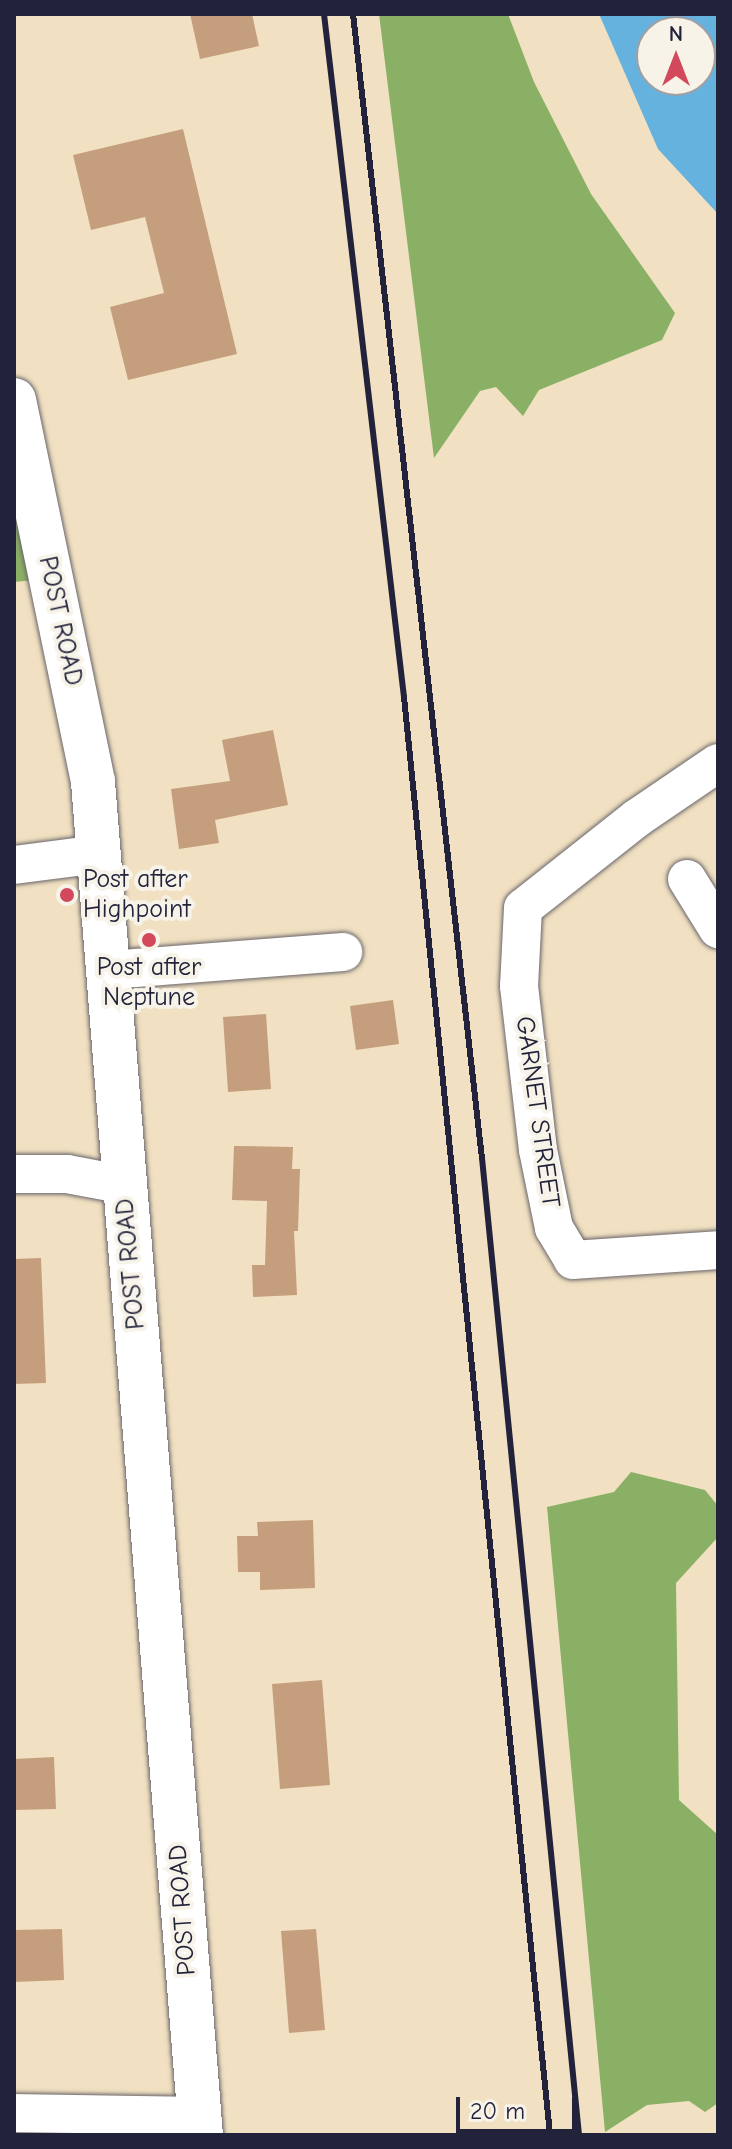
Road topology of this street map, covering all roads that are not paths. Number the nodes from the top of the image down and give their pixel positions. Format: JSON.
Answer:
{"nodes":[{"id":1,"x":14,"y":400,"type":"edge"},
{"id":2,"x":718,"y":763,"type":"edge"},
{"id":3,"x":100,"y":854,"type":"junction"},
{"id":4,"x":14,"y":865,"type":"edge"},
{"id":5,"x":687,"y":879,"type":"dead end"},
{"id":6,"x":718,"y":929,"type":"edge"},
{"id":7,"x":343,"y":952,"type":"dead end"},
{"id":8,"x":109,"y":970,"type":"junction"},
{"id":9,"x":14,"y":1174,"type":"edge"},
{"id":10,"x":125,"y":1185,"type":"junction"},
{"id":11,"x":718,"y":1250,"type":"edge"},
{"id":12,"x":14,"y":2113,"type":"edge"},
{"id":13,"x":200,"y":2126,"type":"edge"}],
"edges":[{"from":1,"to":3,"type":"main road","name":"POST ROAD"},
{"from":2,"to":11,"type":"street","name":"GARNET STREET"},
{"from":3,"to":4,"type":"street"},
{"from":3,"to":8,"type":"main road","name":"POST ROAD"},
{"from":5,"to":6,"type":"street"},
{"from":7,"to":8,"type":"street"},
{"from":8,"to":10,"type":"main road","name":"POST ROAD"},
{"from":9,"to":10,"type":"street"},
{"from":10,"to":13,"type":"main road","name":"POST ROAD"},
{"from":12,"to":13,"type":"street"}]}
